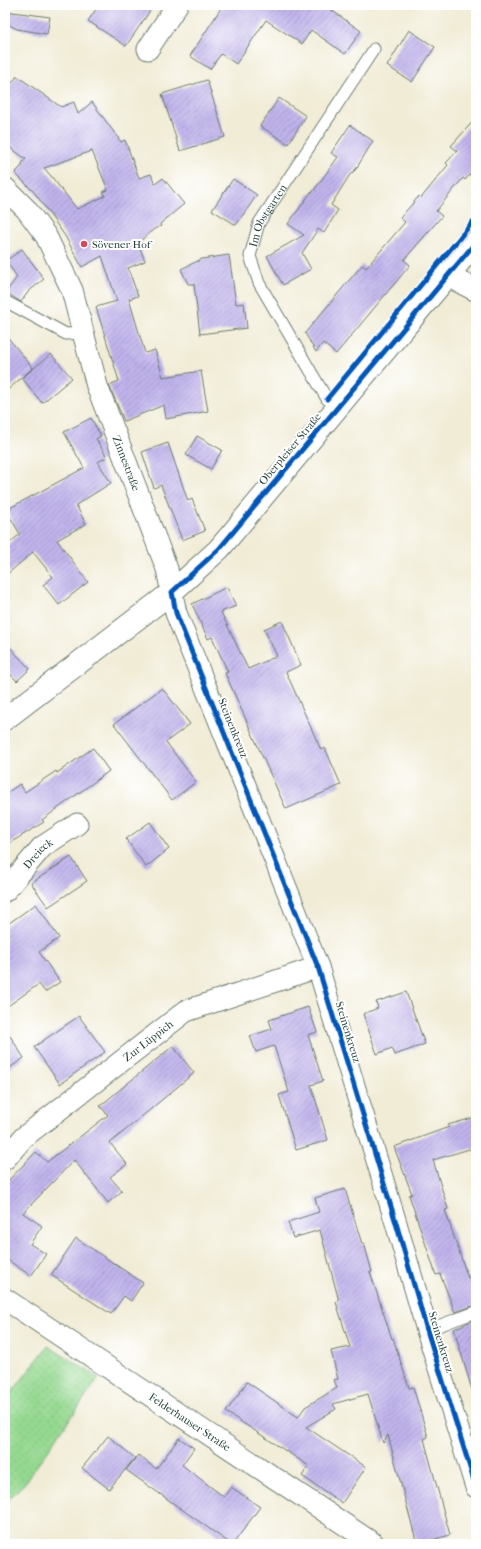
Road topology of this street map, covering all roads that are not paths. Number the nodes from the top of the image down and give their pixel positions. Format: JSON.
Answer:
{"nodes":[{"id":1,"x":178,"y":5,"type":"edge"},
{"id":2,"x":148,"y":48,"type":"dead end"},
{"id":3,"x":374,"y":49,"type":"dead end"},
{"id":4,"x":5,"y":188,"type":"edge"},
{"id":5,"x":476,"y":242,"type":"edge"},
{"id":6,"x":447,"y":275,"type":"junction"},
{"id":7,"x":476,"y":290,"type":"edge"},
{"id":8,"x":5,"y":301,"type":"edge"},
{"id":9,"x":83,"y":333,"type":"junction"},
{"id":10,"x":338,"y":407,"type":"junction"},
{"id":11,"x":172,"y":592,"type":"junction"},
{"id":12,"x":5,"y":719,"type":"edge"},
{"id":13,"x":77,"y":824,"type":"dead end"},
{"id":14,"x":5,"y":891,"type":"edge"},
{"id":15,"x":318,"y":967,"type":"junction"},
{"id":16,"x":5,"y":1159,"type":"edge"},
{"id":17,"x":5,"y":1299,"type":"edge"},
{"id":18,"x":476,"y":1312,"type":"edge"},
{"id":19,"x":427,"y":1330,"type":"junction"},
{"id":20,"x":476,"y":1486,"type":"edge"},
{"id":21,"x":374,"y":1544,"type":"edge"}],
"edges":[{"from":1,"to":2,"type":"street"},
{"from":3,"to":10,"type":"lane","name":"Im Obstgarten"},
{"from":4,"to":9,"type":"street","name":"Zinnestraße"},
{"from":5,"to":6,"type":"main road","name":"Oberpleiser Straße"},
{"from":6,"to":7,"type":"main road"},
{"from":6,"to":10,"type":"main road","name":"Oberpleiser Straße"},
{"from":8,"to":9,"type":"lane"},
{"from":9,"to":11,"type":"street","name":"Zinnestraße"},
{"from":10,"to":11,"type":"main road","name":"Oberpleiser Straße"},
{"from":11,"to":12,"type":"main road","name":"Oberpleiser Straße"},
{"from":11,"to":15,"type":"street","name":"Steinenkreuz"},
{"from":13,"to":14,"type":"street","name":"Dreieck"},
{"from":15,"to":16,"type":"street","name":"Zur Lüppich"},
{"from":15,"to":19,"type":"street","name":"Steinenkreuz"},
{"from":17,"to":21,"type":"street","name":"Felderhauser Straße"},
{"from":18,"to":19,"type":"lane"},
{"from":19,"to":20,"type":"street","name":"Steinenkreuz"}]}
